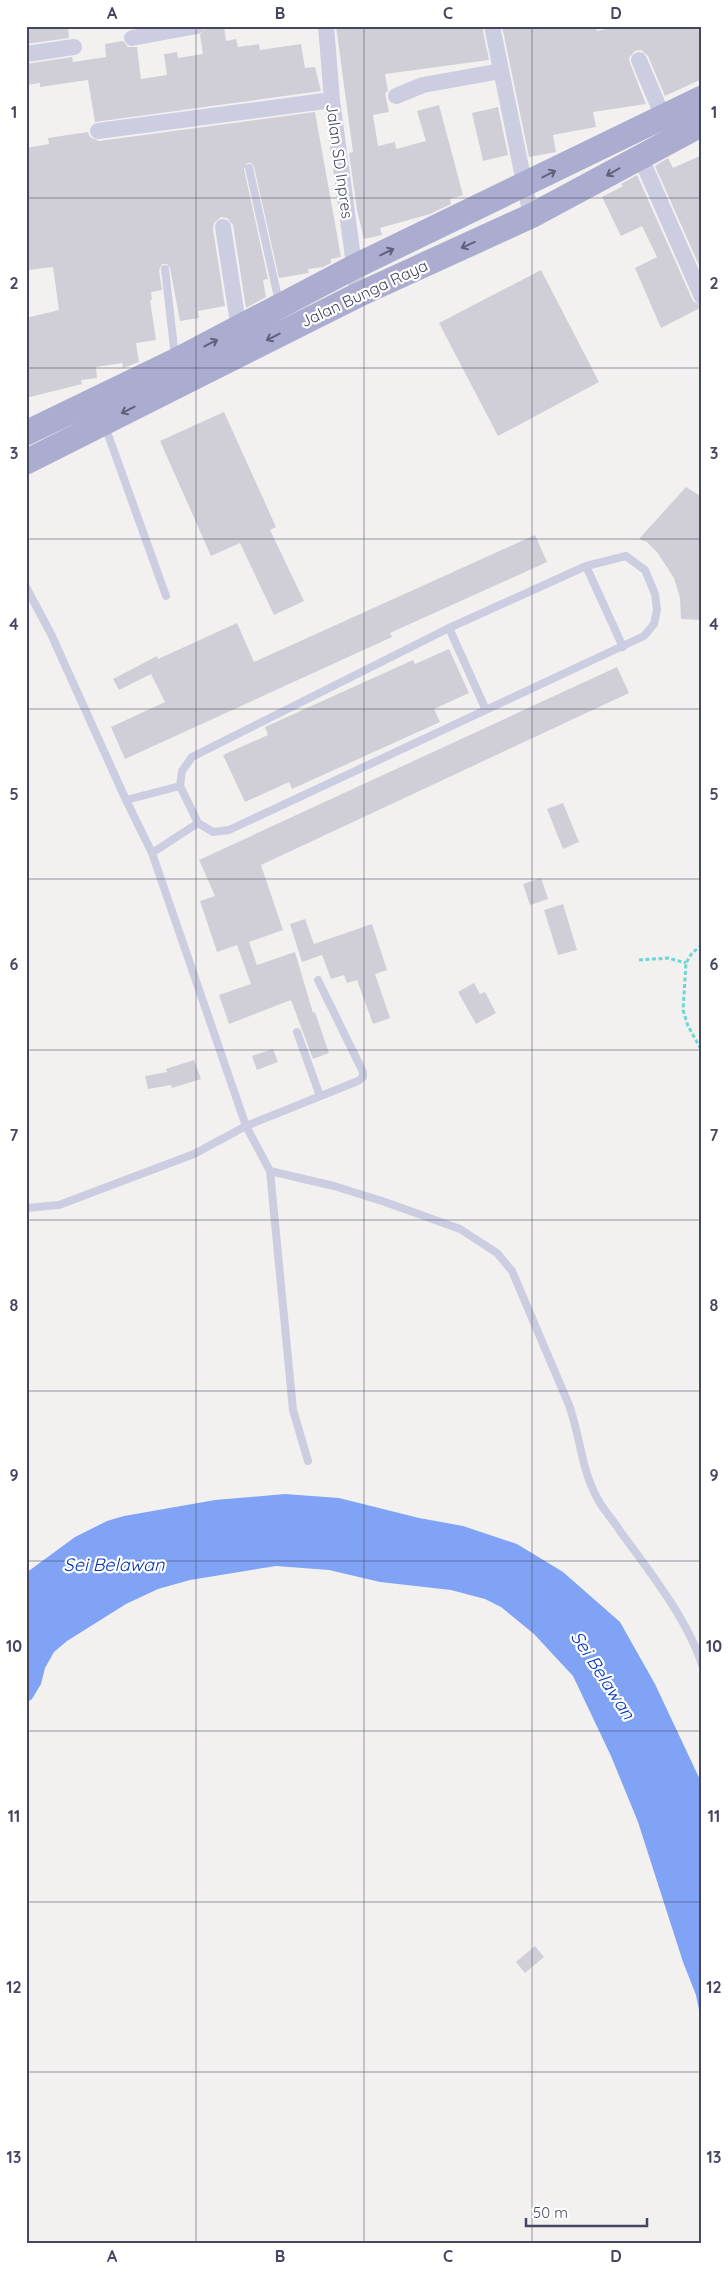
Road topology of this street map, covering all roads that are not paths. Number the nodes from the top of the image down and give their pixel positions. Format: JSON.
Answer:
{"nodes":[{"id":1,"x":197,"y":26,"type":"edge"},
{"id":2,"x":326,"y":26,"type":"edge"},
{"id":3,"x":492,"y":26,"type":"edge"},
{"id":4,"x":132,"y":38,"type":"dead end"},
{"id":5,"x":74,"y":47,"type":"dead end"},
{"id":6,"x":26,"y":54,"type":"edge"},
{"id":7,"x":639,"y":60,"type":"dead end"},
{"id":8,"x":501,"y":71,"type":"junction"},
{"id":9,"x":396,"y":96,"type":"dead end"},
{"id":10,"x":702,"y":98,"type":"edge"},
{"id":11,"x":332,"y":100,"type":"junction"},
{"id":12,"x":663,"y":116,"type":"junction"},
{"id":13,"x":702,"y":124,"type":"edge"},
{"id":14,"x":98,"y":131,"type":"dead end"},
{"id":15,"x":640,"y":156,"type":"junction"},
{"id":16,"x":249,"y":168,"type":"dead end"},
{"id":17,"x":525,"y":186,"type":"junction"},
{"id":18,"x":531,"y":216,"type":"junction"},
{"id":19,"x":223,"y":227,"type":"dead end"},
{"id":20,"x":354,"y":267,"type":"junction"},
{"id":21,"x":165,"y":269,"type":"dead end"},
{"id":22,"x":358,"y":295,"type":"junction"},
{"id":23,"x":702,"y":297,"type":"edge"},
{"id":24,"x":280,"y":307,"type":"junction"},
{"id":25,"x":239,"y":329,"type":"junction"},
{"id":26,"x":175,"y":361,"type":"junction"},
{"id":27,"x":98,"y":412,"type":"junction"},
{"id":28,"x":26,"y":433,"type":"edge"},
{"id":29,"x":26,"y":462,"type":"edge"},
{"id":30,"x":586,"y":566,"type":"junction"},
{"id":31,"x":26,"y":587,"type":"edge"},
{"id":32,"x":166,"y":596,"type":"dead end"},
{"id":33,"x":449,"y":628,"type":"junction"},
{"id":34,"x":623,"y":647,"type":"junction"},
{"id":35,"x":486,"y":710,"type":"junction"},
{"id":36,"x":180,"y":786,"type":"junction"},
{"id":37,"x":126,"y":800,"type":"junction"},
{"id":38,"x":198,"y":823,"type":"junction"},
{"id":39,"x":152,"y":853,"type":"junction"},
{"id":40,"x":318,"y":980,"type":"dead end"},
{"id":41,"x":297,"y":1032,"type":"dead end"},
{"id":42,"x":320,"y":1096,"type":"junction"},
{"id":43,"x":246,"y":1126,"type":"junction"},
{"id":44,"x":270,"y":1171,"type":"junction"},
{"id":45,"x":26,"y":1208,"type":"edge"},
{"id":46,"x":308,"y":1461,"type":"dead end"},
{"id":47,"x":702,"y":1665,"type":"edge"}],
"edges":[{"from":1,"to":4,"type":"street"},
{"from":2,"to":11,"type":"street","name":"Jalan SD Inpres"},
{"from":3,"to":8,"type":"street"},
{"from":5,"to":6,"type":"street"},
{"from":7,"to":12,"type":"street"},
{"from":8,"to":9,"type":"street"},
{"from":8,"to":17,"type":"street"},
{"from":10,"to":12,"type":"main road","name":"Jalan Bunga Raya"},
{"from":11,"to":14,"type":"street"},
{"from":11,"to":20,"type":"street","name":"Jalan SD Inpres"},
{"from":17,"to":12,"type":"main road","name":"Jalan Bunga Raya","one_way":true},
{"from":13,"to":15,"type":"main road","name":"Jalan Bunga Raya"},
{"from":15,"to":18,"type":"main road","name":"Jalan Bunga Raya","one_way":true},
{"from":15,"to":23,"type":"street"},
{"from":16,"to":24,"type":"lane"},
{"from":17,"to":18,"type":"street"},
{"from":20,"to":17,"type":"main road","name":"Jalan Bunga Raya","one_way":true},
{"from":18,"to":22,"type":"main road","name":"Jalan Bunga Raya","one_way":true},
{"from":19,"to":25,"type":"street"},
{"from":20,"to":22,"type":"street","name":"Jalan SD Inpres"},
{"from":20,"to":24,"type":"main road","name":"Jalan Bunga Raya"},
{"from":21,"to":26,"type":"lane"},
{"from":22,"to":27,"type":"main road","name":"Jalan Bunga Raya","one_way":true},
{"from":24,"to":25,"type":"main road","name":"Jalan Bunga Raya"},
{"from":26,"to":25,"type":"main road","name":"Jalan Bunga Raya","one_way":true},
{"from":26,"to":27,"type":"main road","name":"Jalan Bunga Raya"},
{"from":27,"to":28,"type":"main road","name":"Jalan Bunga Raya"},
{"from":27,"to":29,"type":"main road","name":"Jalan Bunga Raya"},
{"from":27,"to":32,"type":"lane"},
{"from":30,"to":33,"type":"lane"},
{"from":30,"to":34,"type":"lane"},
{"from":30,"to":34,"type":"lane"},
{"from":31,"to":37,"type":"lane"},
{"from":33,"to":35,"type":"lane"},
{"from":33,"to":36,"type":"lane"},
{"from":34,"to":35,"type":"lane"},
{"from":35,"to":38,"type":"lane"},
{"from":36,"to":37,"type":"lane"},
{"from":36,"to":38,"type":"lane"},
{"from":37,"to":39,"type":"lane"},
{"from":38,"to":39,"type":"lane"},
{"from":39,"to":43,"type":"lane"},
{"from":40,"to":42,"type":"lane"},
{"from":41,"to":42,"type":"lane"},
{"from":42,"to":43,"type":"lane"},
{"from":43,"to":44,"type":"lane"},
{"from":43,"to":45,"type":"lane"},
{"from":44,"to":46,"type":"lane"},
{"from":44,"to":47,"type":"lane"}]}
